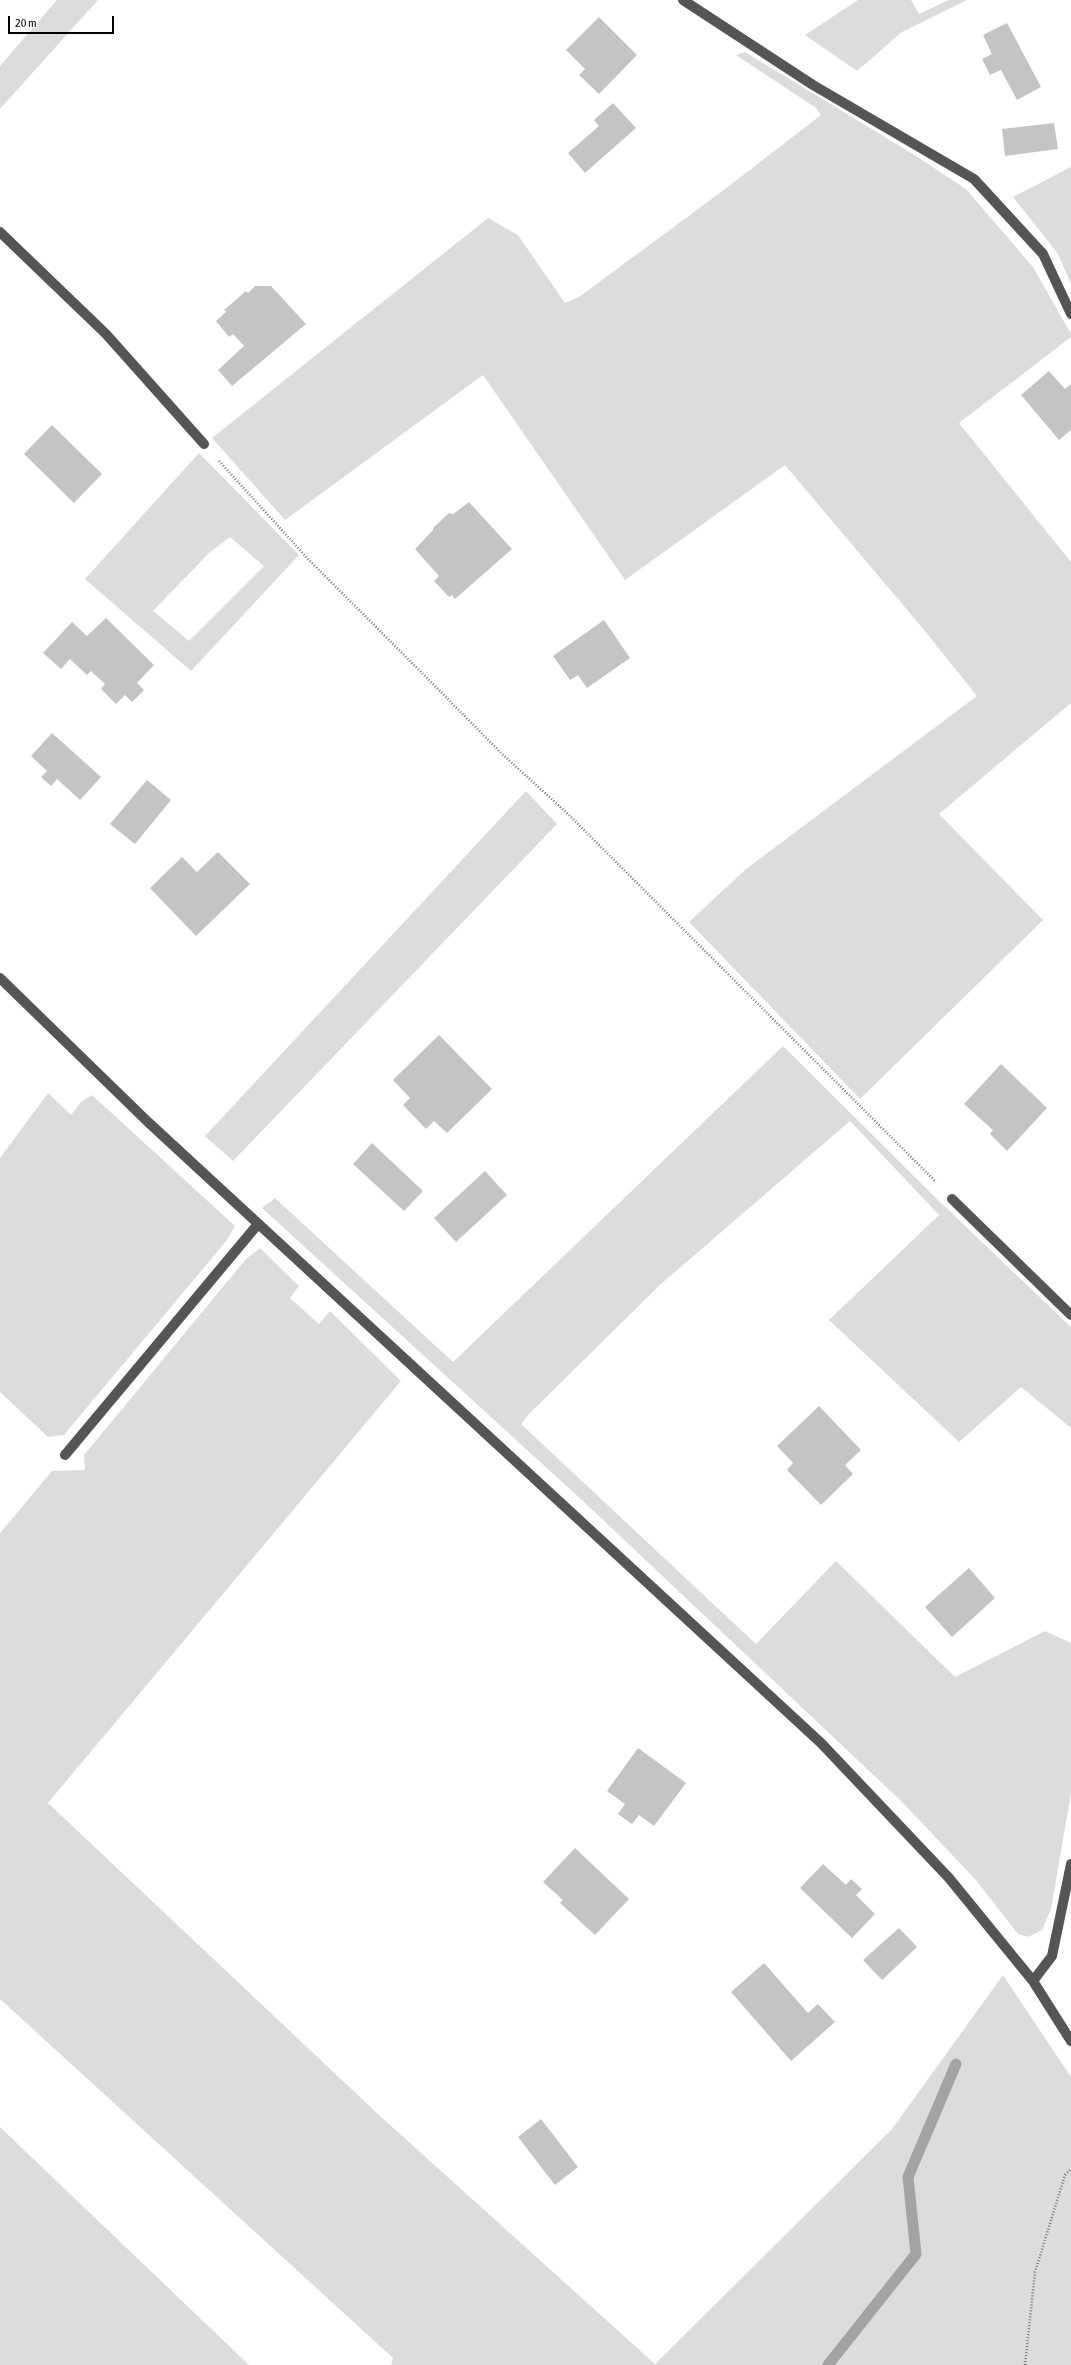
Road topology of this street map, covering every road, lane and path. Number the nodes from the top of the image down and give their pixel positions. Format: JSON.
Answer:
{"nodes":[{"id":1,"x":683,"y":0,"type":"edge"},
{"id":2,"x":0,"y":232,"type":"edge"},
{"id":3,"x":1071,"y":314,"type":"edge"},
{"id":4,"x":204,"y":444,"type":"joint"},
{"id":5,"x":0,"y":978,"type":"edge"},
{"id":6,"x":952,"y":1198,"type":"joint"},
{"id":7,"x":258,"y":1224,"type":"junction"},
{"id":8,"x":1071,"y":1315,"type":"edge"},
{"id":9,"x":65,"y":1455,"type":"dead end"},
{"id":10,"x":1071,"y":1864,"type":"edge"},
{"id":11,"x":1033,"y":1981,"type":"junction"},
{"id":12,"x":1071,"y":2041,"type":"edge"},
{"id":13,"x":1071,"y":2169,"type":"edge"},
{"id":14,"x":1025,"y":2365,"type":"edge"}],
"edges":[{"from":1,"to":3,"type":"street"},
{"from":2,"to":4,"type":"street"},
{"from":4,"to":6,"type":"path"},
{"from":5,"to":7,"type":"street"},
{"from":6,"to":8,"type":"street"},
{"from":7,"to":9,"type":"street"},
{"from":7,"to":11,"type":"street"},
{"from":10,"to":11,"type":"street"},
{"from":11,"to":12,"type":"street"},
{"from":13,"to":14,"type":"path"}]}
